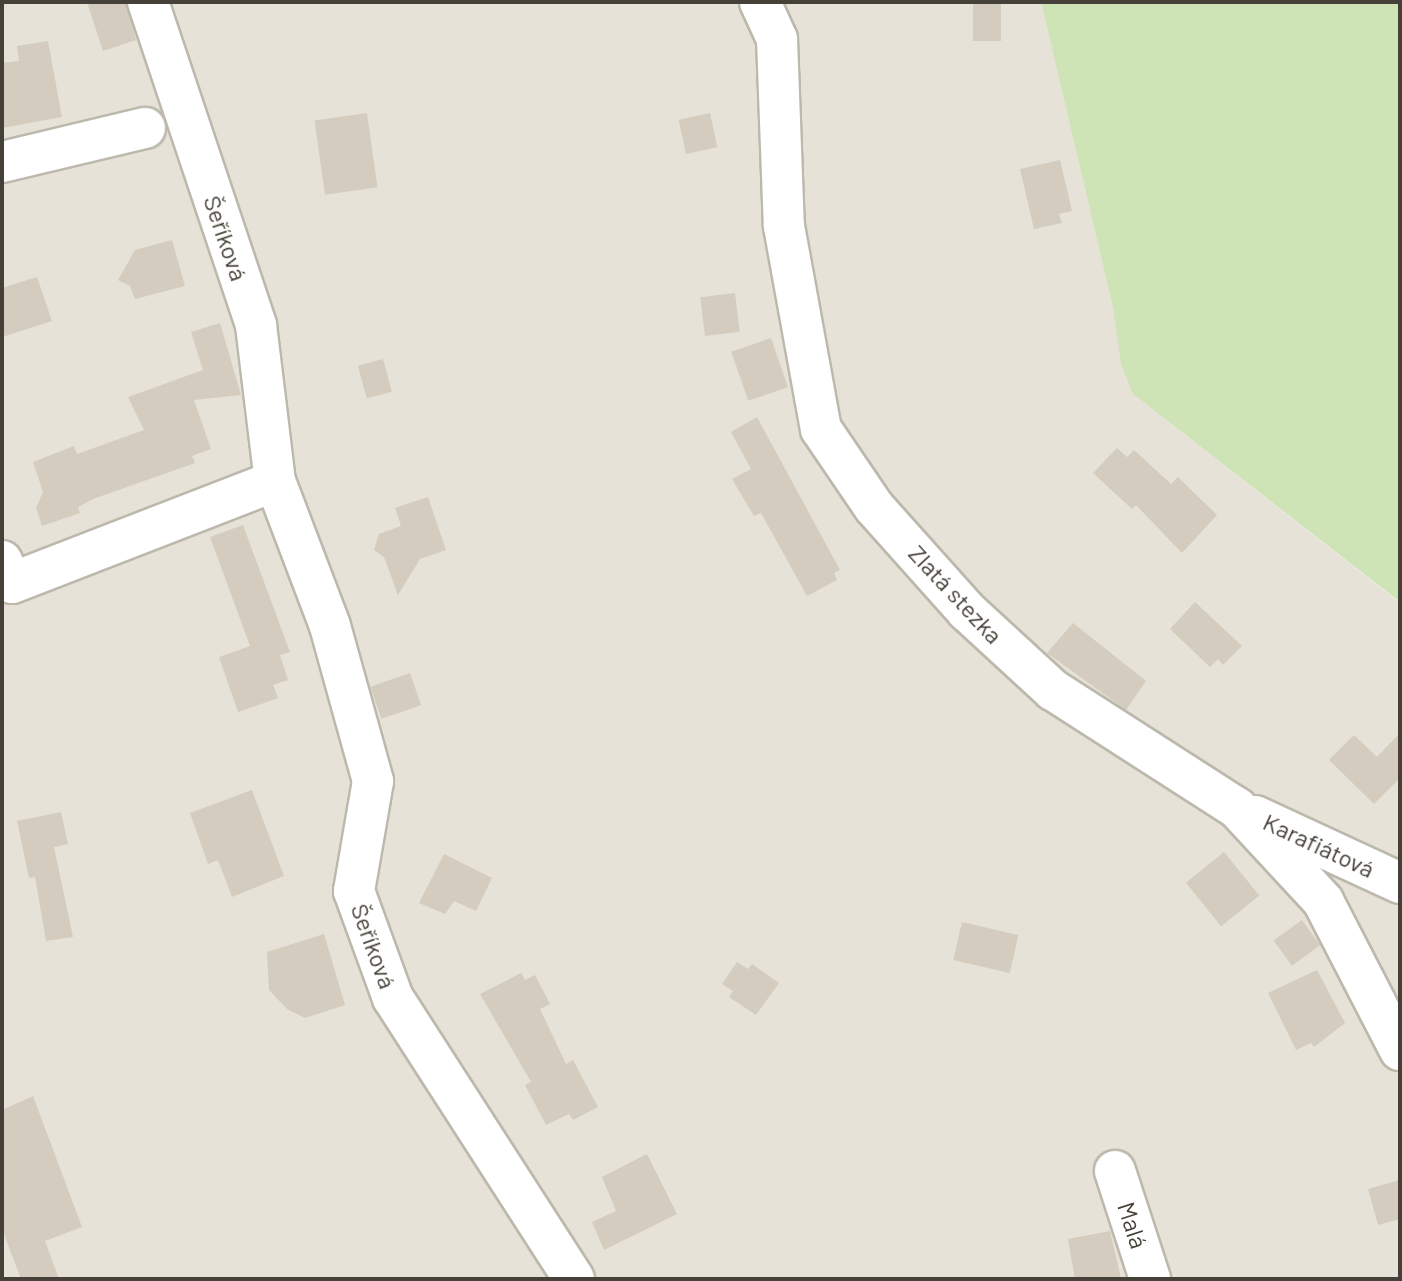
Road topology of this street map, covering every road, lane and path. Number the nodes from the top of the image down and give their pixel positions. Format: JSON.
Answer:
{"nodes":[{"id":1,"x":148,"y":2,"type":"edge"},
{"id":2,"x":760,"y":2,"type":"edge"},
{"id":3,"x":145,"y":128,"type":"dead end"},
{"id":4,"x":2,"y":162,"type":"edge"},
{"id":5,"x":275,"y":481,"type":"junction"},
{"id":6,"x":2,"y":561,"type":"edge"},
{"id":7,"x":1237,"y":808,"type":"junction"},
{"id":8,"x":1400,"y":883,"type":"edge"},
{"id":9,"x":1400,"y":1050,"type":"edge"},
{"id":10,"x":1115,"y":1171,"type":"dead end"},
{"id":11,"x":574,"y":1279,"type":"edge"},
{"id":12,"x":1150,"y":1279,"type":"edge"}],
"edges":[{"from":1,"to":5,"type":"street","name":"Šeříková"},
{"from":2,"to":7,"type":"street","name":"Zlatá stezka"},
{"from":3,"to":4,"type":"street"},
{"from":5,"to":6,"type":"street"},
{"from":5,"to":11,"type":"street","name":"Šeříková"},
{"from":7,"to":8,"type":"street","name":"Karafiátová"},
{"from":7,"to":9,"type":"street","name":"Zlatá stezka"},
{"from":10,"to":12,"type":"street","name":"Malá"}]}
